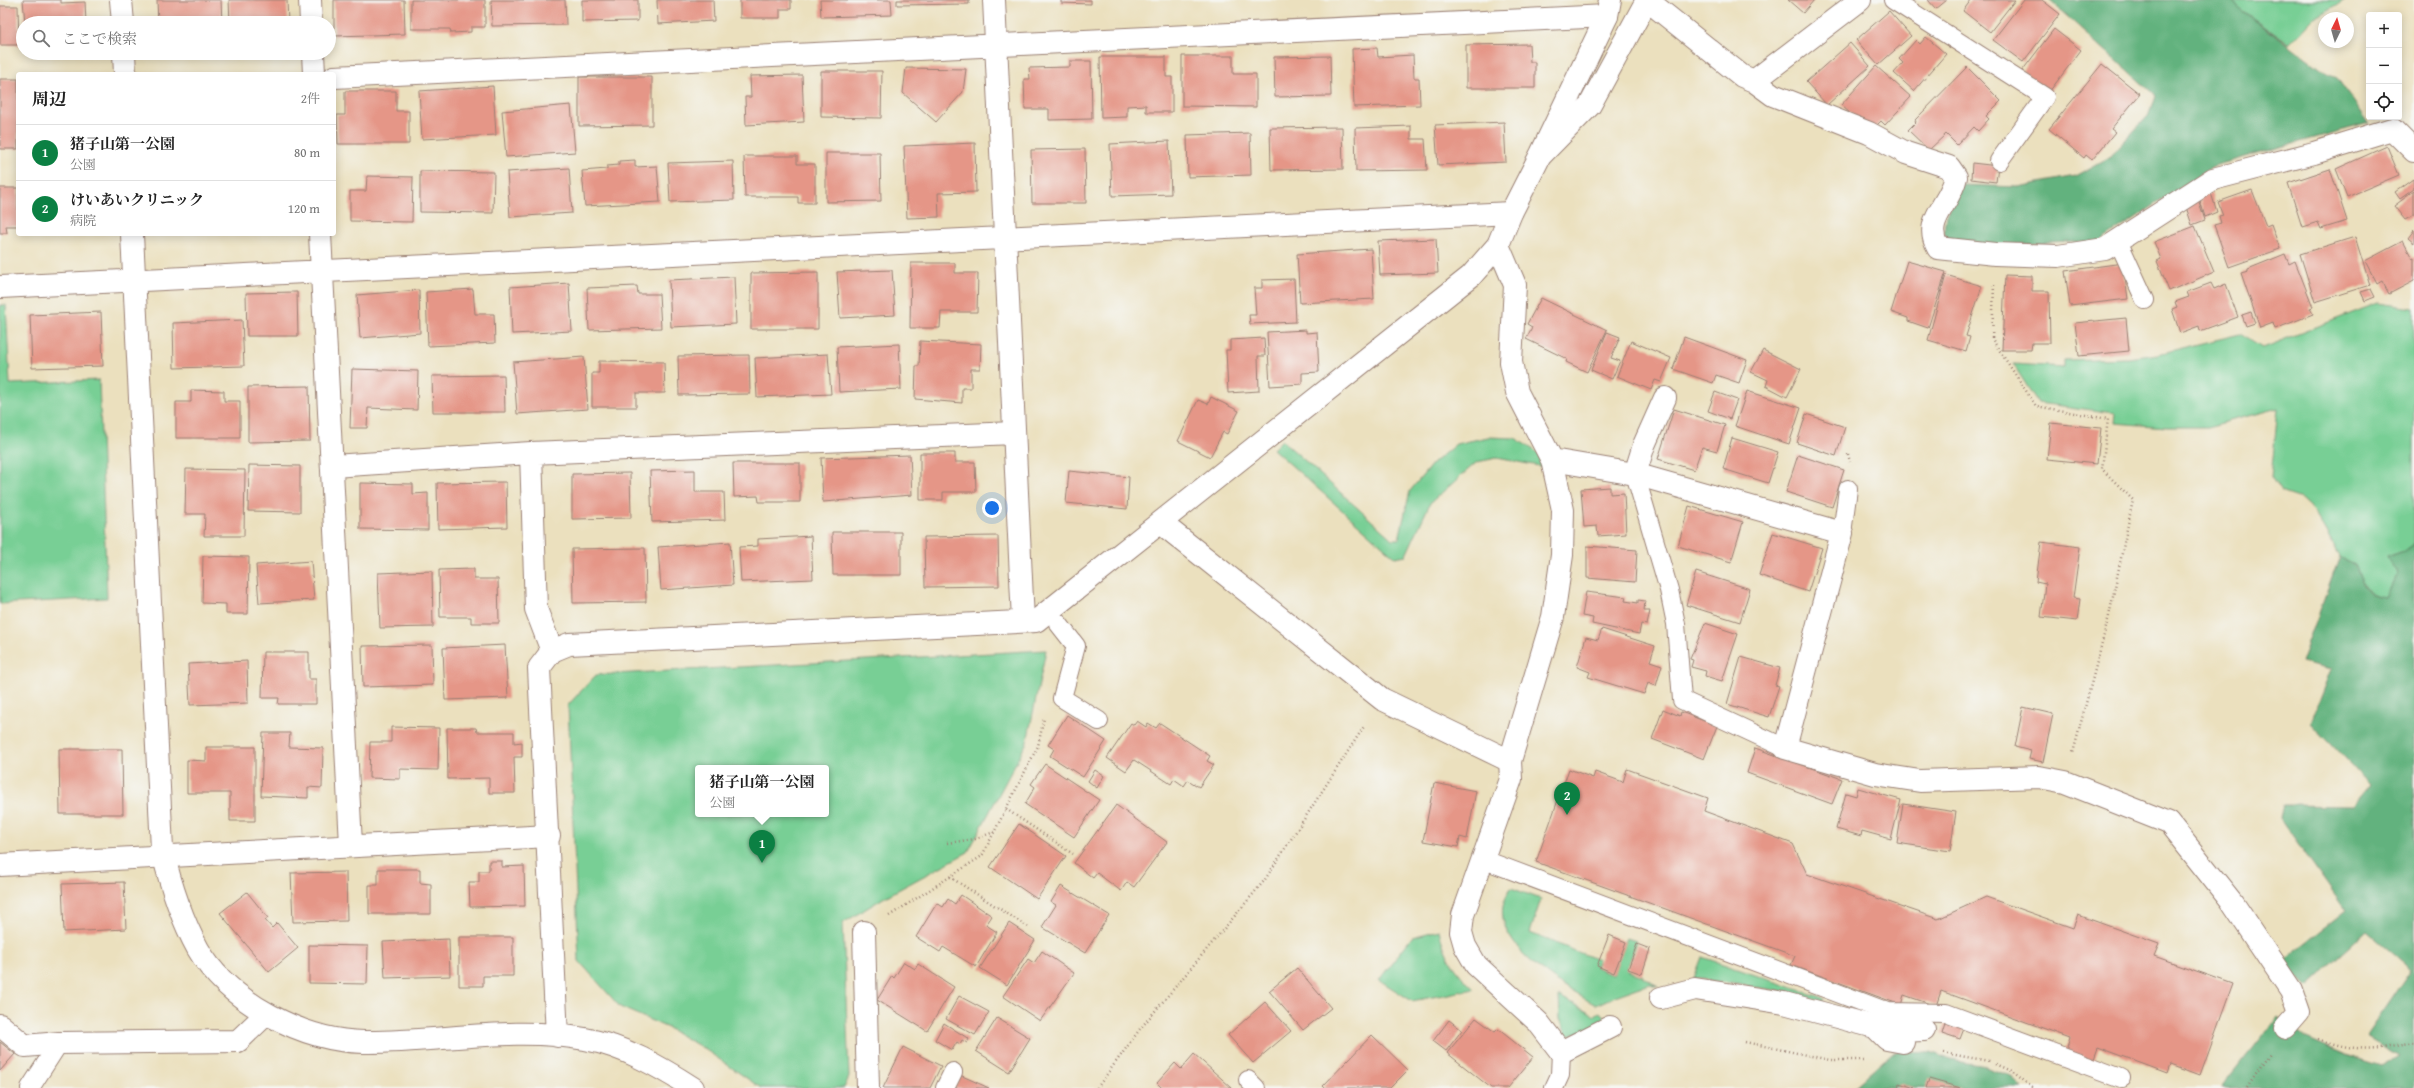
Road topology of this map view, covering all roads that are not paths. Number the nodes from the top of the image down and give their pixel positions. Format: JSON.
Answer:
{"nodes":[{"id":1,"x":121,"y":0,"type":"edge"},
{"id":2,"x":310,"y":0,"type":"edge"},
{"id":3,"x":994,"y":0,"type":"edge"},
{"id":4,"x":1647,"y":0,"type":"edge"},
{"id":5,"x":1860,"y":0,"type":"edge"},
{"id":6,"x":1893,"y":0,"type":"edge"},
{"id":7,"x":1608,"y":8,"type":"edge"},
{"id":8,"x":122,"y":16,"type":"edge"},
{"id":9,"x":311,"y":16,"type":"edge"},
{"id":10,"x":996,"y":44,"type":"junction"},
{"id":11,"x":124,"y":60,"type":"edge"},
{"id":12,"x":313,"y":60,"type":"edge"},
{"id":13,"x":125,"y":72,"type":"edge"},
{"id":14,"x":314,"y":72,"type":"edge"},
{"id":15,"x":336,"y":77,"type":"edge"},
{"id":16,"x":1754,"y":81,"type":"junction"},
{"id":17,"x":2414,"y":151,"type":"edge"},
{"id":18,"x":1541,"y":154,"type":"junction"},
{"id":19,"x":1999,"y":161,"type":"dead end"},
{"id":20,"x":1510,"y":213,"type":"junction"},
{"id":21,"x":132,"y":236,"type":"edge"},
{"id":22,"x":320,"y":236,"type":"edge"},
{"id":23,"x":1006,"y":237,"type":"junction"},
{"id":24,"x":2118,"y":241,"type":"junction"},
{"id":25,"x":1498,"y":245,"type":"junction"},
{"id":26,"x":322,"y":272,"type":"junction"},
{"id":27,"x":135,"y":280,"type":"junction"},
{"id":28,"x":0,"y":287,"type":"edge"},
{"id":29,"x":2145,"y":300,"type":"dead end"},
{"id":30,"x":1665,"y":398,"type":"dead end"},
{"id":31,"x":1014,"y":433,"type":"junction"},
{"id":32,"x":531,"y":453,"type":"junction"},
{"id":33,"x":1552,"y":460,"type":"junction"},
{"id":34,"x":333,"y":466,"type":"junction"},
{"id":35,"x":1635,"y":474,"type":"junction"},
{"id":36,"x":1848,"y":489,"type":"dead end"},
{"id":37,"x":1161,"y":523,"type":"junction"},
{"id":38,"x":1842,"y":533,"type":"junction"},
{"id":39,"x":1057,"y":614,"type":"junction"},
{"id":40,"x":1023,"y":621,"type":"junction"},
{"id":41,"x":1059,"y":648,"type":"dead end"},
{"id":42,"x":552,"y":651,"type":"junction"},
{"id":43,"x":1099,"y":721,"type":"dead end"},
{"id":44,"x":1785,"y":748,"type":"junction"},
{"id":45,"x":1510,"y":761,"type":"junction"},
{"id":46,"x":549,"y":836,"type":"junction"},
{"id":47,"x":351,"y":845,"type":"junction"},
{"id":48,"x":163,"y":855,"type":"junction"},
{"id":49,"x":1482,"y":859,"type":"junction"},
{"id":50,"x":0,"y":864,"type":"edge"},
{"id":51,"x":864,"y":932,"type":"road end"},
{"id":52,"x":1661,"y":998,"type":"dead end"},
{"id":53,"x":266,"y":1014,"type":"junction"},
{"id":54,"x":2292,"y":1021,"type":"road end"},
{"id":55,"x":0,"y":1025,"type":"edge"},
{"id":56,"x":1610,"y":1026,"type":"dead end"},
{"id":57,"x":1875,"y":1027,"type":"junction"},
{"id":58,"x":1924,"y":1030,"type":"dead end"},
{"id":59,"x":557,"y":1036,"type":"junction"},
{"id":60,"x":1903,"y":1042,"type":"dead end"},
{"id":61,"x":58,"y":1043,"type":"junction"},
{"id":62,"x":1561,"y":1052,"type":"junction"},
{"id":63,"x":2120,"y":1078,"type":"dead end"},
{"id":64,"x":30,"y":1088,"type":"edge"},
{"id":65,"x":693,"y":1088,"type":"edge"},
{"id":66,"x":868,"y":1088,"type":"edge"},
{"id":67,"x":1554,"y":1088,"type":"edge"}],
"edges":[{"from":1,"to":8,"type":"street"},
{"from":2,"to":9,"type":"street"},
{"from":3,"to":10,"type":"street"},
{"from":4,"to":16,"type":"street"},
{"from":4,"to":18,"type":"street"},
{"from":5,"to":16,"type":"street"},
{"from":6,"to":19,"type":"lane"},
{"from":7,"to":10,"type":"street"},
{"from":7,"to":18,"type":"street"},
{"from":10,"to":15,"type":"street"},
{"from":10,"to":23,"type":"street"},
{"from":11,"to":13,"type":"street"},
{"from":12,"to":14,"type":"street"},
{"from":16,"to":24,"type":"street"},
{"from":17,"to":24,"type":"street"},
{"from":18,"to":20,"type":"street"},
{"from":20,"to":23,"type":"street"},
{"from":20,"to":25,"type":"street"},
{"from":21,"to":27,"type":"street"},
{"from":22,"to":26,"type":"street"},
{"from":23,"to":26,"type":"street"},
{"from":23,"to":31,"type":"street"},
{"from":24,"to":29,"type":"lane"},
{"from":25,"to":33,"type":"street"},
{"from":25,"to":37,"type":"street"},
{"from":26,"to":27,"type":"street"},
{"from":26,"to":34,"type":"street"},
{"from":27,"to":28,"type":"street"},
{"from":27,"to":48,"type":"street"},
{"from":30,"to":35,"type":"street"},
{"from":31,"to":32,"type":"street"},
{"from":31,"to":40,"type":"street"},
{"from":32,"to":34,"type":"street"},
{"from":32,"to":42,"type":"street"},
{"from":33,"to":35,"type":"street"},
{"from":33,"to":45,"type":"street"},
{"from":34,"to":47,"type":"street"},
{"from":35,"to":38,"type":"street"},
{"from":35,"to":44,"type":"lane"},
{"from":36,"to":38,"type":"lane"},
{"from":37,"to":39,"type":"street"},
{"from":37,"to":45,"type":"street"},
{"from":38,"to":44,"type":"street"},
{"from":39,"to":40,"type":"street"},
{"from":39,"to":41,"type":"lane"},
{"from":39,"to":43,"type":"lane"},
{"from":40,"to":42,"type":"street"},
{"from":42,"to":46,"type":"street"},
{"from":44,"to":54,"type":"street"},
{"from":45,"to":49,"type":"street"},
{"from":46,"to":47,"type":"street"},
{"from":46,"to":59,"type":"street"},
{"from":47,"to":48,"type":"street"},
{"from":48,"to":50,"type":"street"},
{"from":48,"to":53,"type":"street"},
{"from":49,"to":62,"type":"street"},
{"from":49,"to":63,"type":"lane"},
{"from":51,"to":66,"type":"street"},
{"from":52,"to":57,"type":"street"},
{"from":53,"to":59,"type":"street"},
{"from":53,"to":61,"type":"street"},
{"from":55,"to":61,"type":"street"},
{"from":56,"to":62,"type":"street"},
{"from":57,"to":58,"type":"street"},
{"from":57,"to":60,"type":"street"},
{"from":59,"to":65,"type":"street"},
{"from":61,"to":64,"type":"lane"},
{"from":62,"to":67,"type":"lane"}]}
